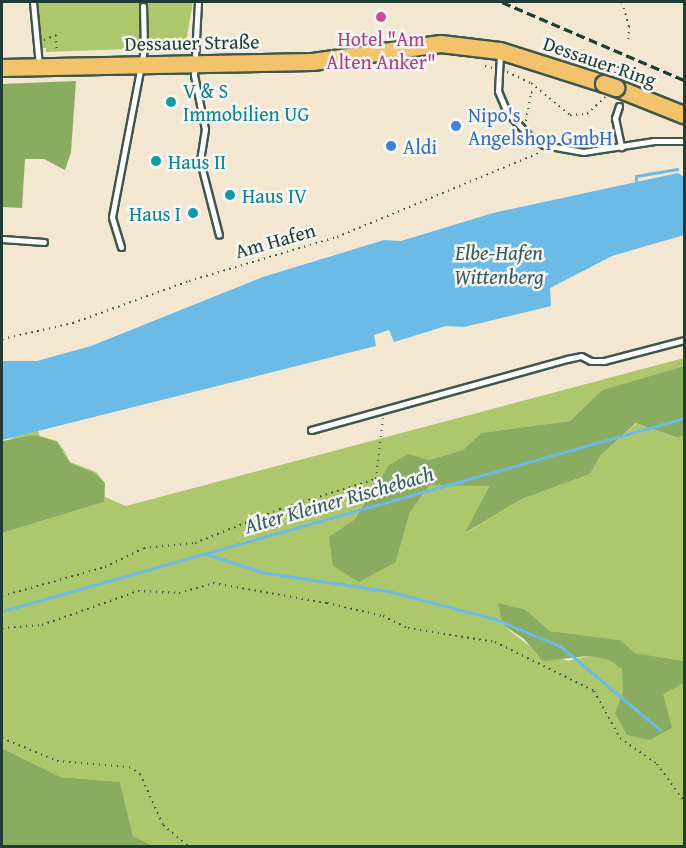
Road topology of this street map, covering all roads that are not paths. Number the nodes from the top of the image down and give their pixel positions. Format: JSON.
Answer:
{"nodes":[{"id":1,"x":33,"y":2,"type":"edge"},
{"id":2,"x":198,"y":2,"type":"edge"},
{"id":3,"x":143,"y":6,"type":"dead end"},
{"id":4,"x":500,"y":51,"type":"junction"},
{"id":5,"x":194,"y":62,"type":"junction"},
{"id":6,"x":141,"y":63,"type":"junction"},
{"id":7,"x":39,"y":67,"type":"junction"},
{"id":8,"x":2,"y":68,"type":"edge"},
{"id":9,"x":619,"y":106,"type":"dead end"},
{"id":10,"x":684,"y":115,"type":"edge"},
{"id":11,"x":684,"y":141,"type":"edge"},
{"id":12,"x":621,"y":147,"type":"junction"},
{"id":13,"x":219,"y":235,"type":"dead end"},
{"id":14,"x":2,"y":239,"type":"edge"},
{"id":15,"x":44,"y":242,"type":"dead end"},
{"id":16,"x":121,"y":247,"type":"dead end"},
{"id":17,"x":684,"y":340,"type":"edge"},
{"id":18,"x":311,"y":430,"type":"dead end"}],
"edges":[{"from":1,"to":7,"type":"lane"},
{"from":2,"to":5,"type":"lane"},
{"from":3,"to":6,"type":"lane"},
{"from":4,"to":5,"type":"main road","name":"Dessauer Straße"},
{"from":4,"to":10,"type":"main road","name":"Dessauer Ring"},
{"from":4,"to":12,"type":"lane"},
{"from":5,"to":6,"type":"main road","name":"Dessauer Straße"},
{"from":5,"to":13,"type":"lane"},
{"from":6,"to":7,"type":"main road","name":"Dessauer Straße"},
{"from":6,"to":16,"type":"lane"},
{"from":7,"to":8,"type":"main road","name":"Dessauer Straße"},
{"from":9,"to":12,"type":"lane"},
{"from":11,"to":12,"type":"lane"},
{"from":14,"to":15,"type":"lane"},
{"from":17,"to":18,"type":"lane"}]}
